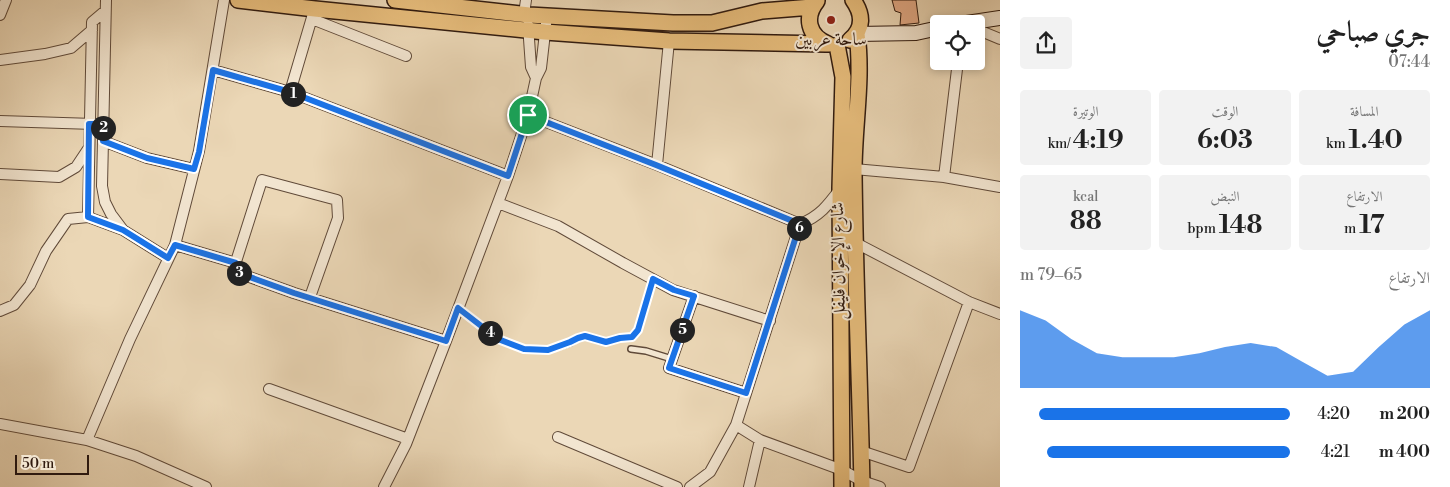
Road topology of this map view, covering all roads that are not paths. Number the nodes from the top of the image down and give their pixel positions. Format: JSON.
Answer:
{"nodes":[{"id":1,"x":6,"y":0,"type":"edge"},
{"id":2,"x":224,"y":0,"type":"edge"},
{"id":3,"x":238,"y":0,"type":"edge"},
{"id":4,"x":395,"y":0,"type":"edge"},
{"id":5,"x":853,"y":0,"type":"edge"},
{"id":6,"x":811,"y":2,"type":"edge"},
{"id":7,"x":463,"y":4,"type":"edge"},
{"id":8,"x":106,"y":5,"type":"edge"},
{"id":9,"x":763,"y":6,"type":"edge"},
{"id":10,"x":313,"y":14,"type":"junction"},
{"id":11,"x":0,"y":15,"type":"edge"},
{"id":12,"x":527,"y":15,"type":"edge"},
{"id":13,"x":547,"y":15,"type":"junction"},
{"id":14,"x":1000,"y":18,"type":"edge"},
{"id":15,"x":985,"y":20,"type":"edge"},
{"id":16,"x":463,"y":24,"type":"junction"},
{"id":17,"x":92,"y":30,"type":"junction"},
{"id":18,"x":930,"y":30,"type":"edge"},
{"id":19,"x":545,"y":32,"type":"junction"},
{"id":20,"x":985,"y":33,"type":"edge"},
{"id":21,"x":857,"y":34,"type":"junction"},
{"id":22,"x":1000,"y":39,"type":"edge"},
{"id":23,"x":669,"y":41,"type":"junction"},
{"id":24,"x":832,"y":44,"type":"junction"},
{"id":25,"x":406,"y":56,"type":"dead end"},
{"id":26,"x":0,"y":60,"type":"edge"},
{"id":27,"x":213,"y":70,"type":"junction"},
{"id":28,"x":957,"y":70,"type":"edge"},
{"id":29,"x":536,"y":78,"type":"junction"},
{"id":30,"x":290,"y":92,"type":"junction"},
{"id":31,"x":528,"y":115,"type":"junction"},
{"id":32,"x":0,"y":121,"type":"edge"},
{"id":33,"x":89,"y":124,"type":"junction"},
{"id":34,"x":103,"y":124,"type":"junction"},
{"id":35,"x":103,"y":141,"type":"junction"},
{"id":36,"x":88,"y":148,"type":"junction"},
{"id":37,"x":656,"y":165,"type":"junction"},
{"id":38,"x":194,"y":169,"type":"junction"},
{"id":39,"x":854,"y":169,"type":"junction"},
{"id":40,"x":0,"y":174,"type":"edge"},
{"id":41,"x":508,"y":176,"type":"junction"},
{"id":42,"x":944,"y":177,"type":"junction"},
{"id":43,"x":1000,"y":187,"type":"edge"},
{"id":44,"x":840,"y":188,"type":"junction"},
{"id":45,"x":498,"y":203,"type":"junction"},
{"id":46,"x":88,"y":217,"type":"junction"},
{"id":47,"x":800,"y":224,"type":"junction"},
{"id":48,"x":123,"y":230,"type":"junction"},
{"id":49,"x":856,"y":243,"type":"junction"},
{"id":50,"x":175,"y":245,"type":"junction"},
{"id":51,"x":168,"y":258,"type":"junction"},
{"id":52,"x":236,"y":263,"type":"junction"},
{"id":53,"x":653,"y":279,"type":"junction"},
{"id":54,"x":694,"y":296,"type":"junction"},
{"id":55,"x":310,"y":297,"type":"junction"},
{"id":56,"x":969,"y":302,"type":"junction"},
{"id":57,"x":458,"y":308,"type":"junction"},
{"id":58,"x":0,"y":312,"type":"edge"},
{"id":59,"x":1000,"y":314,"type":"edge"},
{"id":60,"x":770,"y":321,"type":"junction"},
{"id":61,"x":446,"y":341,"type":"junction"},
{"id":62,"x":631,"y":349,"type":"dead end"},
{"id":63,"x":672,"y":359,"type":"junction"},
{"id":64,"x":269,"y":389,"type":"dead end"},
{"id":65,"x":746,"y":393,"type":"junction"},
{"id":66,"x":0,"y":424,"type":"edge"},
{"id":67,"x":736,"y":425,"type":"junction"},
{"id":68,"x":558,"y":436,"type":"dead end"},
{"id":69,"x":408,"y":439,"type":"junction"},
{"id":70,"x":87,"y":440,"type":"junction"},
{"id":71,"x":760,"y":440,"type":"junction"},
{"id":72,"x":862,"y":451,"type":"junction"},
{"id":73,"x":842,"y":470,"type":"junction"},
{"id":74,"x":862,"y":484,"type":"edge"},
{"id":75,"x":206,"y":487,"type":"edge"},
{"id":76,"x":384,"y":487,"type":"edge"},
{"id":77,"x":677,"y":487,"type":"edge"},
{"id":78,"x":690,"y":487,"type":"edge"},
{"id":79,"x":749,"y":487,"type":"edge"},
{"id":80,"x":842,"y":487,"type":"edge"},
{"id":81,"x":880,"y":487,"type":"edge"}],
"edges":[{"from":1,"to":11,"type":"street"},
{"from":2,"to":27,"type":"street"},
{"from":3,"to":10,"type":"main road"},
{"from":4,"to":7,"type":"main road"},
{"from":5,"to":21,"type":"main road","name":"شارع الإخوان فليفل"},
{"from":6,"to":9,"type":"main road"},
{"from":6,"to":24,"type":"main road"},
{"from":7,"to":12,"type":"main road"},
{"from":7,"to":16,"type":"street"},
{"from":8,"to":17,"type":"street"},
{"from":8,"to":34,"type":"street"},
{"from":9,"to":13,"type":"main road"},
{"from":10,"to":16,"type":"main road"},
{"from":10,"to":25,"type":"street"},
{"from":10,"to":30,"type":"street"},
{"from":12,"to":13,"type":"main road"},
{"from":12,"to":16,"type":"main road"},
{"from":12,"to":19,"type":"main road"},
{"from":12,"to":29,"type":"street"},
{"from":13,"to":19,"type":"street"},
{"from":14,"to":15,"type":"main road"},
{"from":17,"to":26,"type":"street"},
{"from":17,"to":33,"type":"street"},
{"from":18,"to":21,"type":"main road"},
{"from":19,"to":23,"type":"main road"},
{"from":19,"to":29,"type":"street"},
{"from":20,"to":22,"type":"street"},
{"from":21,"to":24,"type":"main road"},
{"from":21,"to":39,"type":"main road","name":"شارع الإخوان فليفل"},
{"from":23,"to":24,"type":"main road"},
{"from":23,"to":37,"type":"street"},
{"from":24,"to":44,"type":"main road","name":"شارع الإخوان فليفل"},
{"from":27,"to":30,"type":"street"},
{"from":27,"to":38,"type":"street"},
{"from":28,"to":42,"type":"street"},
{"from":29,"to":31,"type":"street"},
{"from":30,"to":41,"type":"street"},
{"from":31,"to":37,"type":"street"},
{"from":31,"to":41,"type":"street"},
{"from":32,"to":33,"type":"street"},
{"from":33,"to":34,"type":"street"},
{"from":33,"to":36,"type":"street"},
{"from":34,"to":35,"type":"street"},
{"from":35,"to":38,"type":"street"},
{"from":35,"to":48,"type":"street"},
{"from":36,"to":40,"type":"street"},
{"from":36,"to":46,"type":"street"},
{"from":37,"to":47,"type":"street"},
{"from":38,"to":50,"type":"street"},
{"from":39,"to":42,"type":"street"},
{"from":39,"to":49,"type":"main road","name":"شارع الإخوان فليفل"},
{"from":41,"to":45,"type":"street"},
{"from":42,"to":43,"type":"street"},
{"from":44,"to":47,"type":"street"},
{"from":44,"to":73,"type":"main road","name":"شارع الإخوان فليفل"},
{"from":45,"to":53,"type":"street"},
{"from":45,"to":57,"type":"street"},
{"from":46,"to":48,"type":"street"},
{"from":46,"to":58,"type":"street"},
{"from":47,"to":60,"type":"street"},
{"from":48,"to":51,"type":"street"},
{"from":49,"to":56,"type":"street"},
{"from":49,"to":72,"type":"main road","name":"شارع الإخوان فليفل"},
{"from":50,"to":51,"type":"street"},
{"from":50,"to":52,"type":"street"},
{"from":51,"to":70,"type":"street"},
{"from":52,"to":55,"type":"street"},
{"from":52,"to":55,"type":"street"},
{"from":53,"to":54,"type":"street"},
{"from":53,"to":57,"type":"lane"},
{"from":54,"to":60,"type":"street"},
{"from":54,"to":63,"type":"street"},
{"from":55,"to":61,"type":"street"},
{"from":56,"to":59,"type":"street"},
{"from":56,"to":72,"type":"street"},
{"from":57,"to":61,"type":"street"},
{"from":60,"to":65,"type":"street"},
{"from":61,"to":69,"type":"street"},
{"from":62,"to":63,"type":"lane"},
{"from":63,"to":65,"type":"street"},
{"from":64,"to":69,"type":"street"},
{"from":65,"to":67,"type":"street"},
{"from":66,"to":70,"type":"street"},
{"from":67,"to":71,"type":"street"},
{"from":67,"to":78,"type":"street"},
{"from":68,"to":77,"type":"street"},
{"from":69,"to":76,"type":"street"},
{"from":70,"to":75,"type":"street"},
{"from":71,"to":73,"type":"street"},
{"from":71,"to":79,"type":"street"},
{"from":72,"to":74,"type":"main road","name":"شارع الإخوان فليفل"},
{"from":73,"to":74,"type":"street"},
{"from":73,"to":80,"type":"main road","name":"شارع الإخوان فليفل"},
{"from":74,"to":81,"type":"street"}]}
